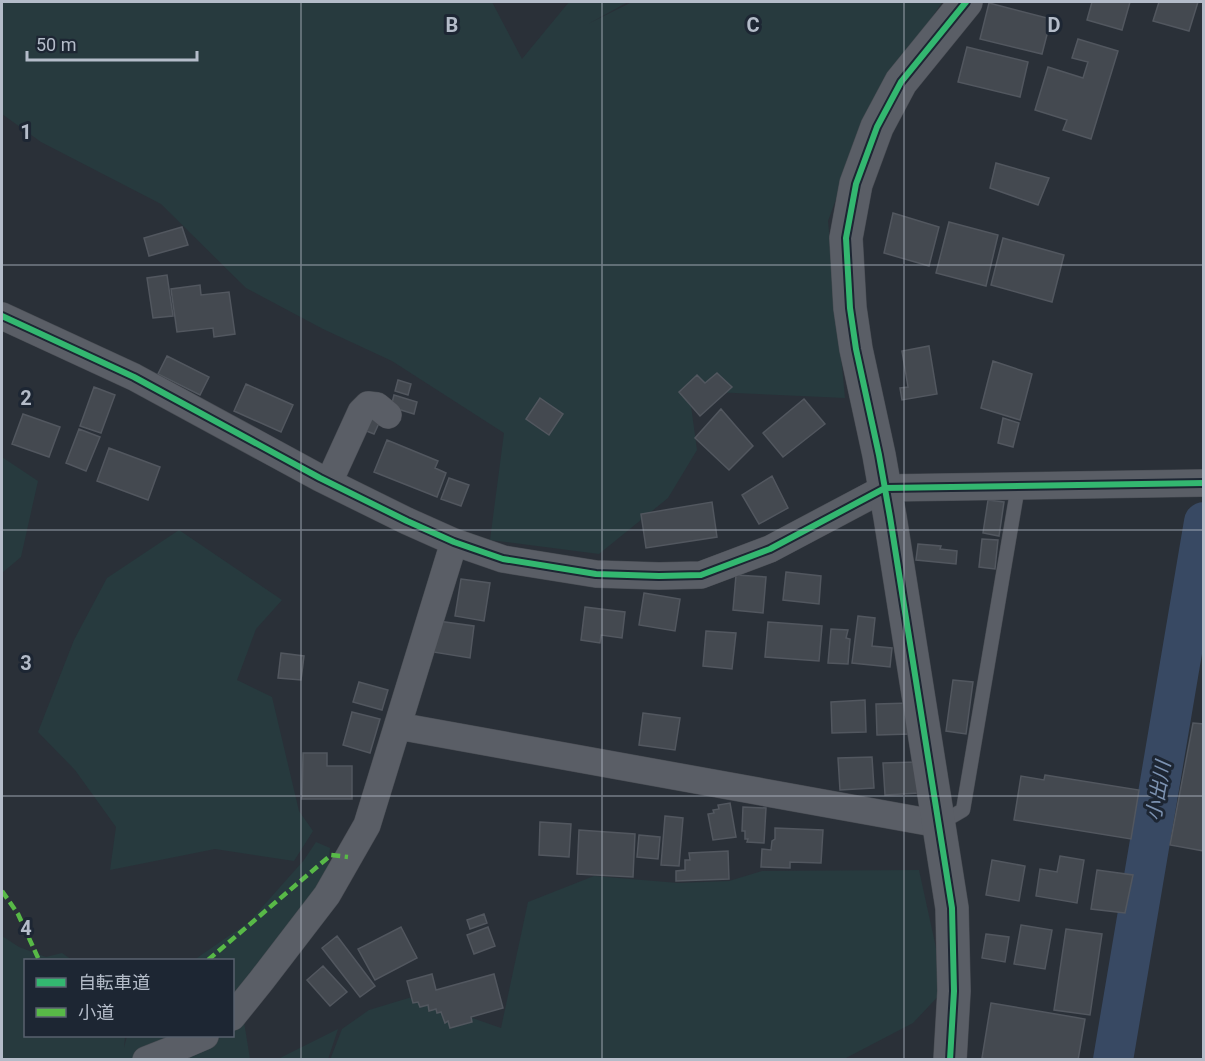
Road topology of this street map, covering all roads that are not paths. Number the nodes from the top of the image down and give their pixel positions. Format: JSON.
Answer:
{"nodes":[{"id":1,"x":966,"y":2,"type":"edge"},
{"id":2,"x":2,"y":316,"type":"edge"},
{"id":3,"x":388,"y":415,"type":"dead end"},
{"id":4,"x":329,"y":482,"type":"junction"},
{"id":5,"x":1202,"y":483,"type":"edge"},
{"id":6,"x":1018,"y":486,"type":"junction"},
{"id":7,"x":885,"y":488,"type":"junction"},
{"id":8,"x":454,"y":542,"type":"junction"},
{"id":9,"x":398,"y":726,"type":"junction"},
{"id":10,"x":939,"y":824,"type":"junction"},
{"id":11,"x":234,"y":1015,"type":"edge"},
{"id":12,"x":201,"y":1037,"type":"edge"},
{"id":13,"x":146,"y":1059,"type":"edge"},
{"id":14,"x":950,"y":1059,"type":"edge"}],
"edges":[{"from":1,"to":7,"type":"street"},
{"from":2,"to":4,"type":"street"},
{"from":3,"to":4,"type":"street"},
{"from":4,"to":8,"type":"street"},
{"from":5,"to":6,"type":"street"},
{"from":6,"to":7,"type":"street"},
{"from":6,"to":10,"type":"lane"},
{"from":7,"to":8,"type":"street"},
{"from":7,"to":10,"type":"street"},
{"from":8,"to":9,"type":"street"},
{"from":9,"to":10,"type":"street"},
{"from":9,"to":11,"type":"street"},
{"from":10,"to":14,"type":"street"},
{"from":12,"to":13,"type":"street"}]}
